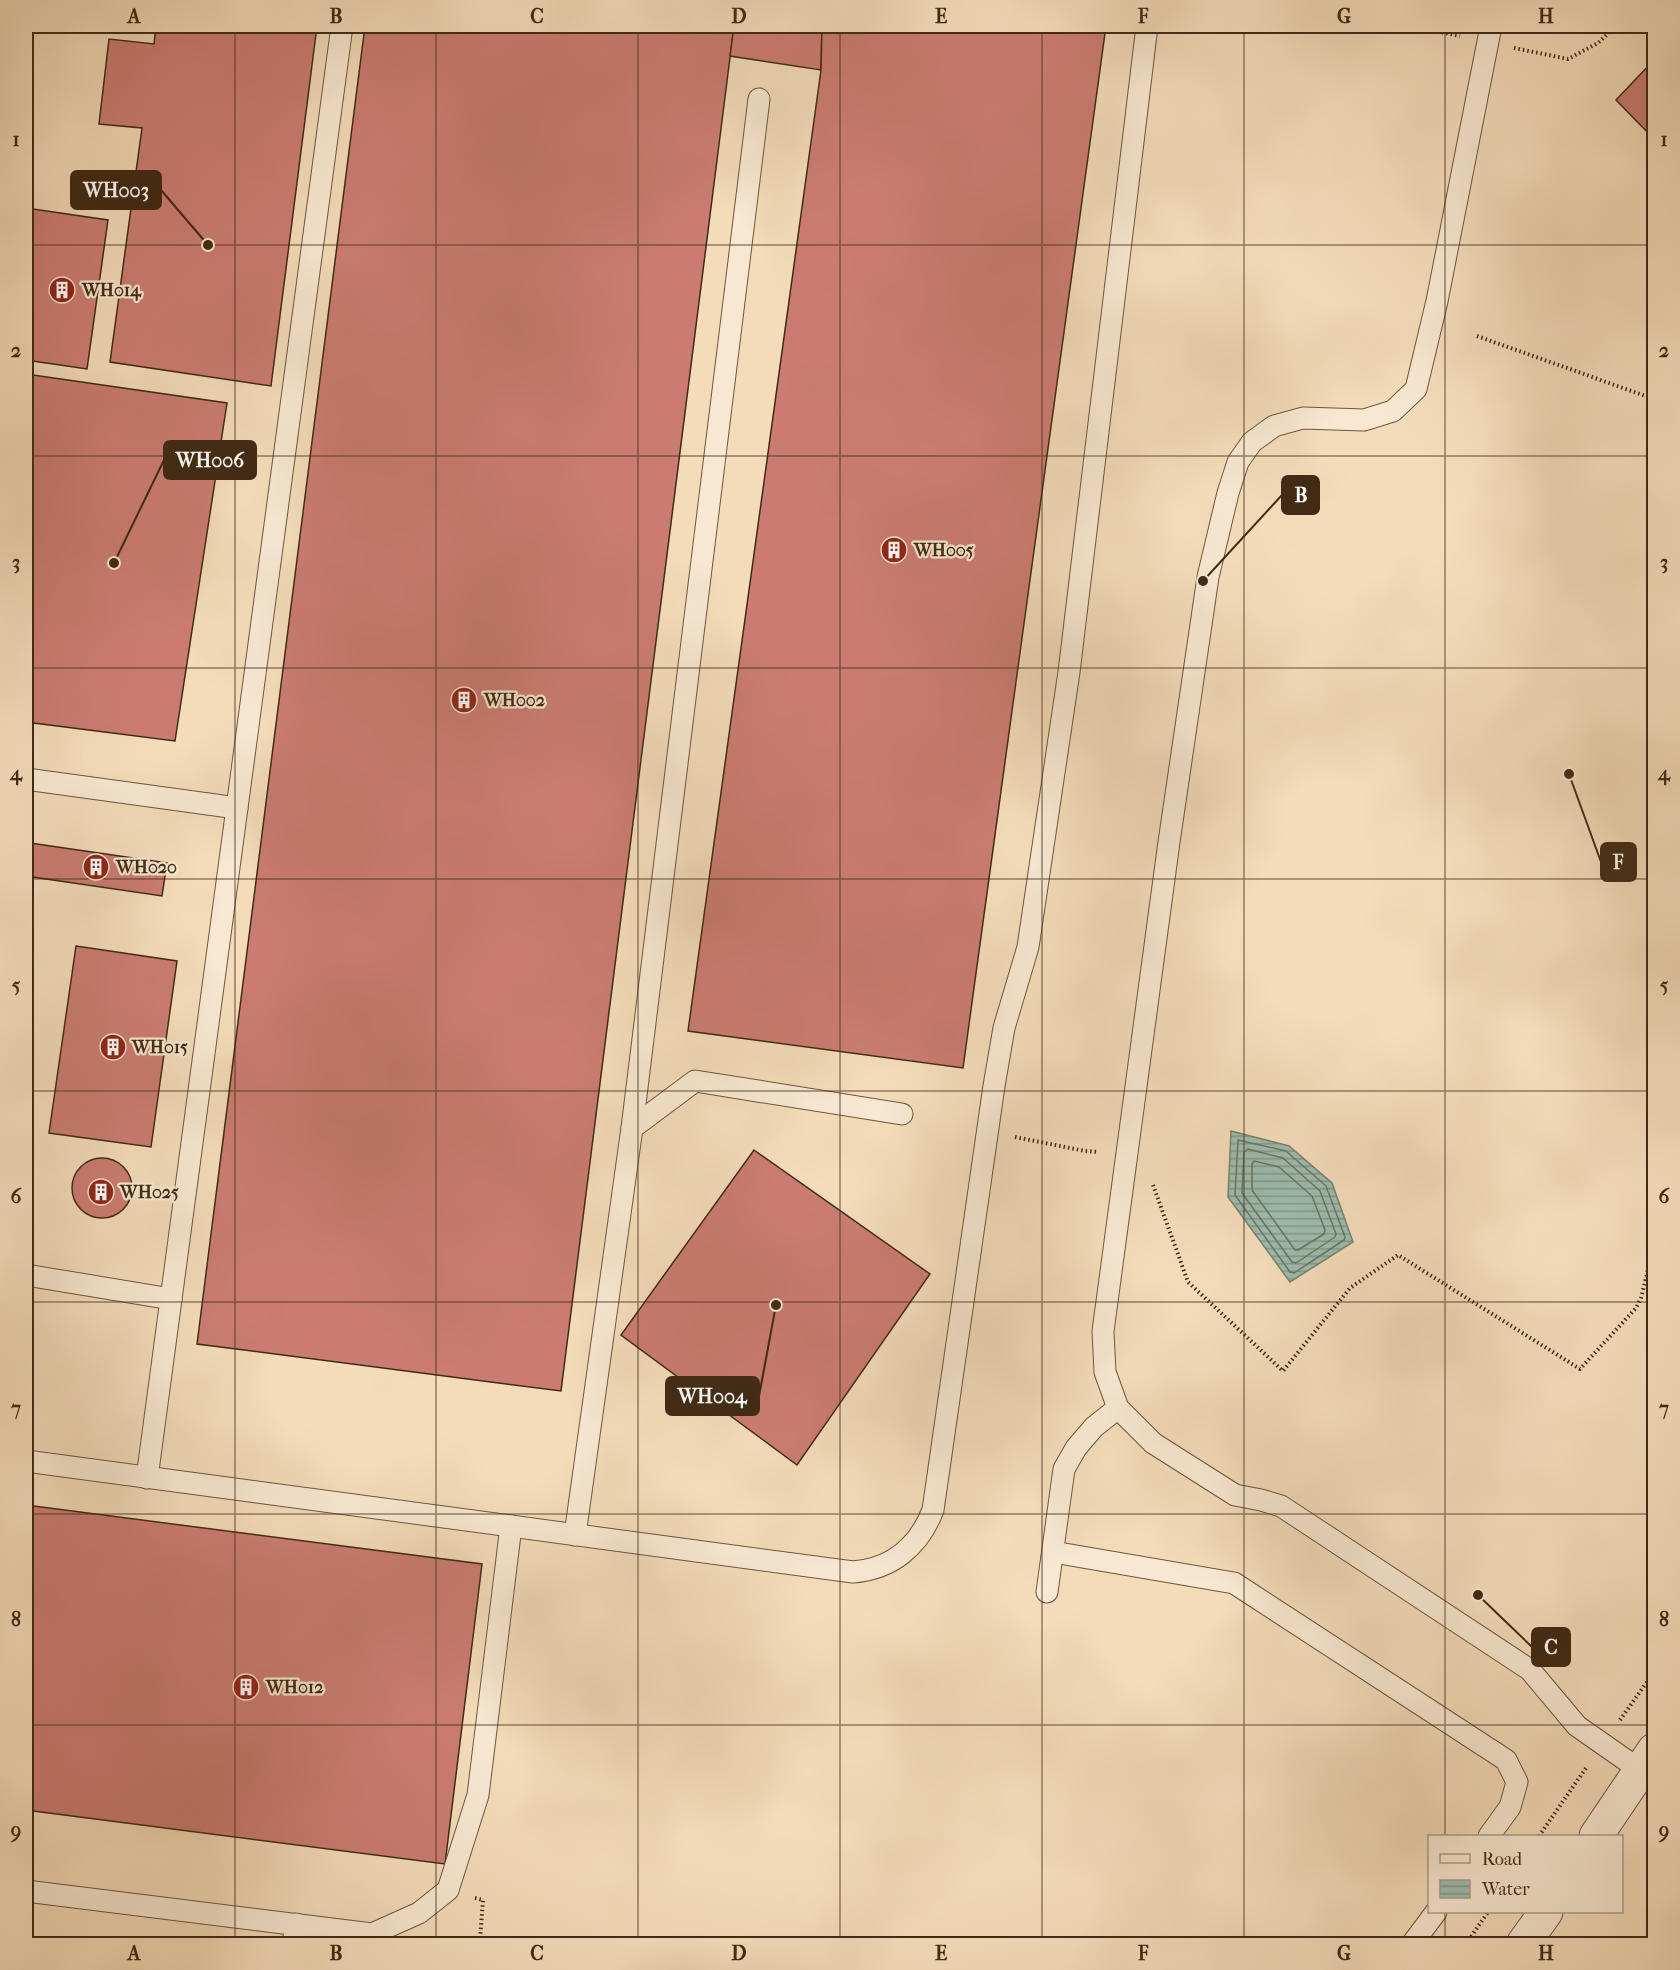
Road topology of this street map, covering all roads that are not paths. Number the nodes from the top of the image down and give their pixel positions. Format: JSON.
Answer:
{"nodes":[{"id":1,"x":342,"y":26,"type":"edge"},
{"id":2,"x":1147,"y":26,"type":"edge"},
{"id":3,"x":1491,"y":26,"type":"edge"},
{"id":4,"x":759,"y":99,"type":"dead end"},
{"id":5,"x":26,"y":779,"type":"edge"},
{"id":6,"x":237,"y":808,"type":"junction"},
{"id":7,"x":902,"y":1114,"type":"dead end"},
{"id":8,"x":632,"y":1128,"type":"junction"},
{"id":9,"x":26,"y":1275,"type":"edge"},
{"id":10,"x":171,"y":1299,"type":"junction"},
{"id":11,"x":1118,"y":1408,"type":"junction"},
{"id":12,"x":26,"y":1461,"type":"edge"},
{"id":13,"x":147,"y":1478,"type":"junction"},
{"id":14,"x":511,"y":1526,"type":"junction"},
{"id":15,"x":575,"y":1535,"type":"junction"},
{"id":16,"x":1053,"y":1552,"type":"junction"},
{"id":17,"x":1047,"y":1592,"type":"dead end"},
{"id":18,"x":1647,"y":1760,"type":"edge"},
{"id":19,"x":1490,"y":1835,"type":"edge"},
{"id":20,"x":1597,"y":1835,"type":"edge"},
{"id":21,"x":26,"y":1891,"type":"edge"},
{"id":22,"x":1435,"y":1913,"type":"edge"},
{"id":23,"x":1545,"y":1913,"type":"edge"},
{"id":24,"x":295,"y":1934,"type":"edge"},
{"id":25,"x":1412,"y":1944,"type":"edge"},
{"id":26,"x":1523,"y":1944,"type":"edge"}],
"edges":[{"from":1,"to":6,"type":"lane"},
{"from":2,"to":15,"type":"lane"},
{"from":3,"to":11,"type":"lane"},
{"from":4,"to":8,"type":"lane"},
{"from":5,"to":6,"type":"lane"},
{"from":6,"to":10,"type":"lane"},
{"from":7,"to":8,"type":"lane"},
{"from":8,"to":15,"type":"lane"},
{"from":9,"to":10,"type":"lane"},
{"from":10,"to":13,"type":"lane"},
{"from":11,"to":16,"type":"lane"},
{"from":11,"to":18,"type":"lane"},
{"from":12,"to":13,"type":"lane"},
{"from":13,"to":14,"type":"lane"},
{"from":14,"to":15,"type":"lane"},
{"from":14,"to":24,"type":"lane"},
{"from":16,"to":17,"type":"lane"},
{"from":16,"to":19,"type":"lane"},
{"from":18,"to":20,"type":"street"},
{"from":21,"to":24,"type":"lane"},
{"from":22,"to":25,"type":"lane"},
{"from":23,"to":26,"type":"street"}]}
